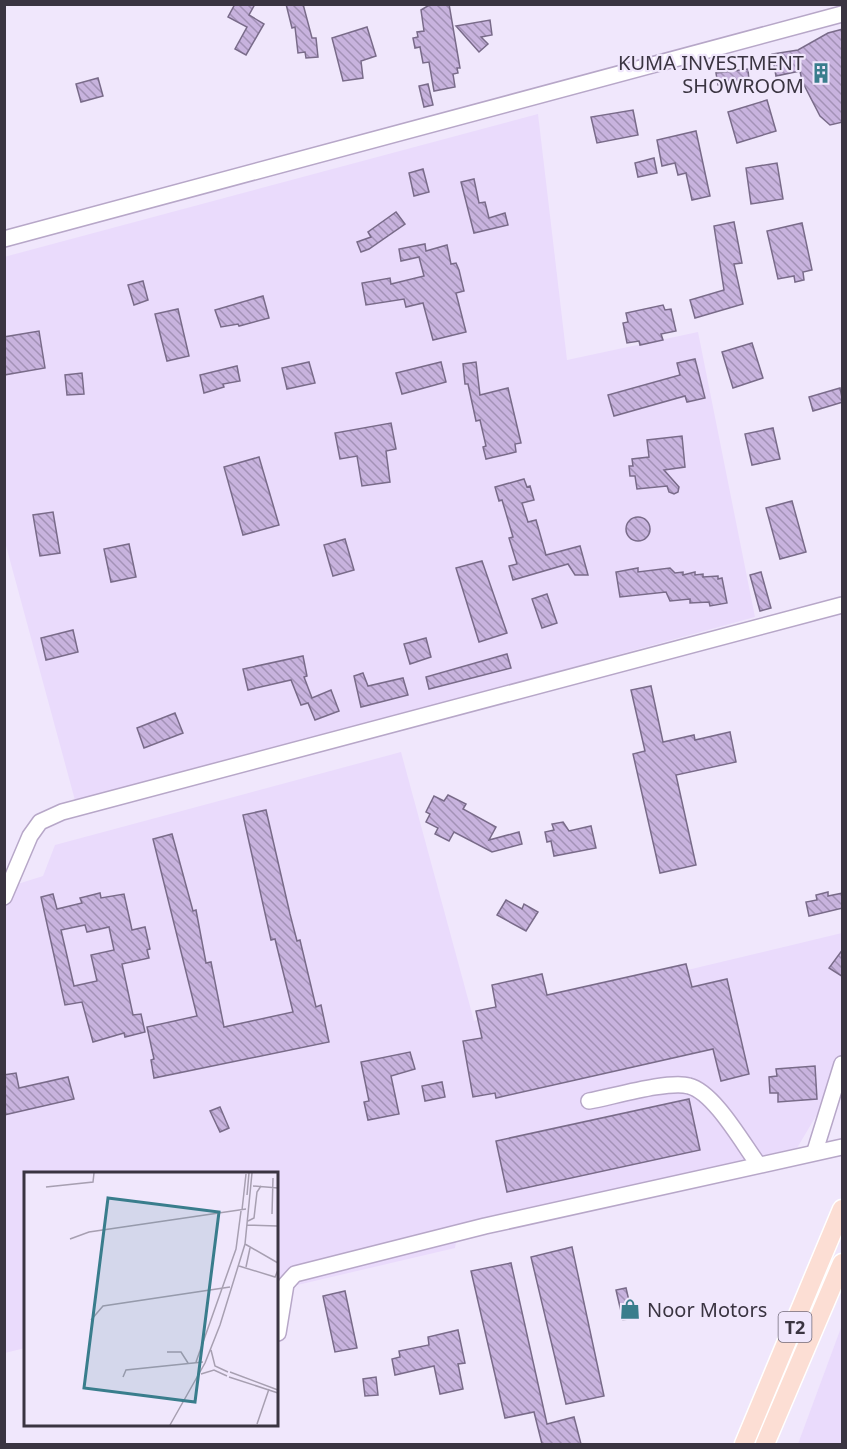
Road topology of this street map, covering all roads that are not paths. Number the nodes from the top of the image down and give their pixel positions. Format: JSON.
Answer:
{"nodes":[{"id":1,"x":843,"y":14,"type":"edge"},
{"id":2,"x":4,"y":238,"type":"edge"},
{"id":3,"x":843,"y":604,"type":"edge"},
{"id":4,"x":4,"y":897,"type":"edge"},
{"id":5,"x":843,"y":1064,"type":"edge"},
{"id":6,"x":589,"y":1101,"type":"dead end"},
{"id":7,"x":843,"y":1147,"type":"edge"},
{"id":8,"x":815,"y":1151,"type":"junction"},
{"id":9,"x":758,"y":1164,"type":"junction"},
{"id":10,"x":843,"y":1209,"type":"edge"},
{"id":11,"x":843,"y":1263,"type":"edge"},
{"id":12,"x":278,"y":1333,"type":"dead end"},
{"id":13,"x":744,"y":1444,"type":"edge"},
{"id":14,"x":765,"y":1444,"type":"edge"}],
"edges":[{"from":1,"to":2,"type":"street"},
{"from":3,"to":4,"type":"street"},
{"from":5,"to":8,"type":"street"},
{"from":6,"to":9,"type":"street"},
{"from":7,"to":8,"type":"street"},
{"from":8,"to":9,"type":"street"},
{"from":9,"to":12,"type":"street"},
{"from":10,"to":13,"type":"main road","number":"T2"},
{"from":11,"to":14,"type":"main road","number":"T2"}]}
